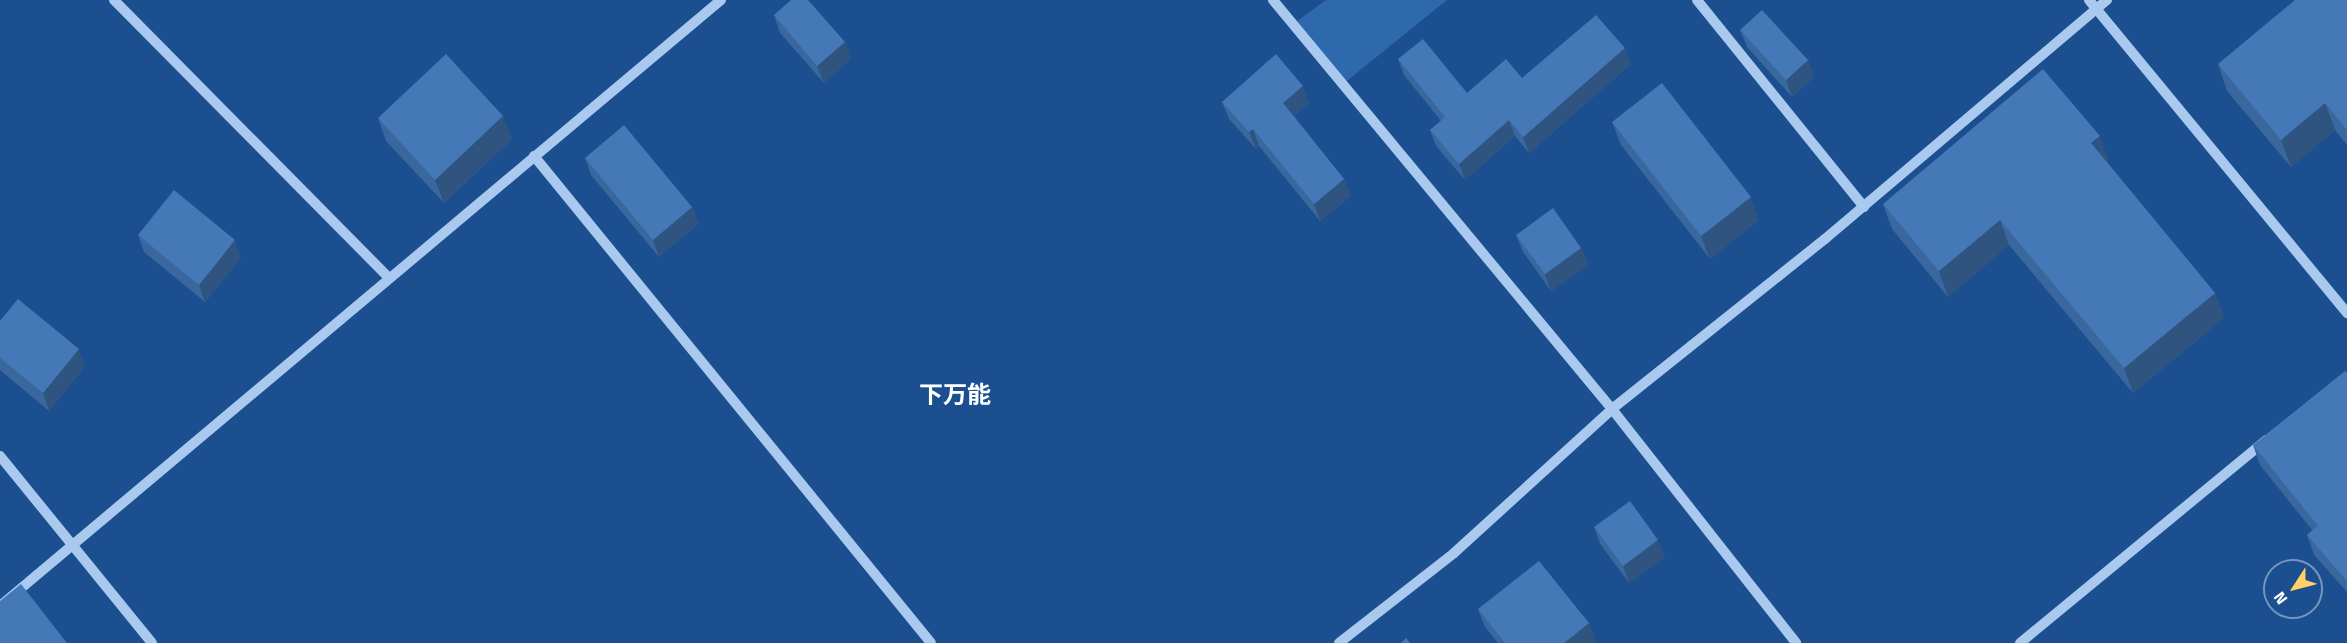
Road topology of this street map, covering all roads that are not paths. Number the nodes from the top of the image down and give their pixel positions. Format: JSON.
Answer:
{"nodes":[{"id":1,"x":114,"y":0,"type":"edge"},
{"id":2,"x":721,"y":0,"type":"edge"},
{"id":3,"x":1273,"y":0,"type":"edge"},
{"id":4,"x":1697,"y":0,"type":"edge"},
{"id":5,"x":2107,"y":0,"type":"edge"},
{"id":6,"x":2093,"y":4,"type":"edge"},
{"id":7,"x":534,"y":156,"type":"junction"},
{"id":8,"x":1864,"y":207,"type":"junction"},
{"id":9,"x":388,"y":277,"type":"junction"},
{"id":10,"x":2347,"y":313,"type":"edge"},
{"id":11,"x":1612,"y":409,"type":"junction"},
{"id":12,"x":2274,"y":433,"type":"edge"},
{"id":13,"x":0,"y":456,"type":"edge"},
{"id":14,"x":71,"y":544,"type":"junction"},
{"id":15,"x":0,"y":606,"type":"edge"},
{"id":16,"x":152,"y":643,"type":"edge"},
{"id":17,"x":932,"y":643,"type":"edge"},
{"id":18,"x":1338,"y":643,"type":"edge"},
{"id":19,"x":1796,"y":643,"type":"edge"},
{"id":20,"x":2020,"y":643,"type":"edge"}],
"edges":[{"from":1,"to":9,"type":"street"},
{"from":2,"to":7,"type":"street"},
{"from":3,"to":11,"type":"street"},
{"from":4,"to":8,"type":"street"},
{"from":5,"to":6,"type":"street"},
{"from":6,"to":8,"type":"street"},
{"from":6,"to":10,"type":"street"},
{"from":7,"to":9,"type":"street"},
{"from":7,"to":17,"type":"street"},
{"from":8,"to":11,"type":"street"},
{"from":9,"to":14,"type":"street"},
{"from":11,"to":18,"type":"street"},
{"from":11,"to":19,"type":"street"},
{"from":12,"to":20,"type":"street"},
{"from":13,"to":14,"type":"street"},
{"from":14,"to":15,"type":"street"},
{"from":14,"to":16,"type":"street"}]}
